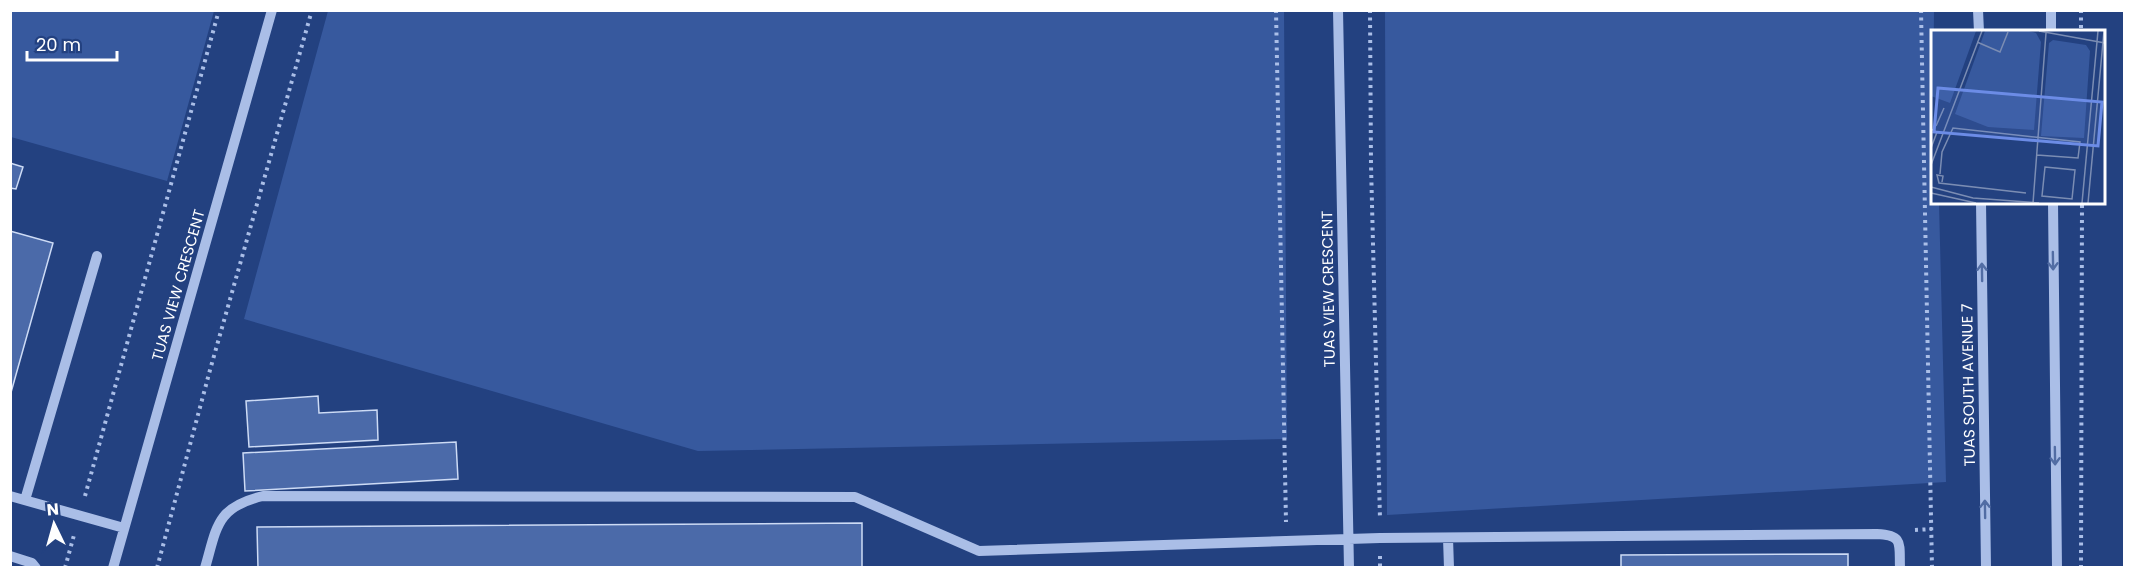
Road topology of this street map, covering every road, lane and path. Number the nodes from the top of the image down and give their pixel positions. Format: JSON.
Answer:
{"nodes":[{"id":1,"x":219,"y":10,"type":"edge"},
{"id":2,"x":272,"y":10,"type":"edge"},
{"id":3,"x":312,"y":10,"type":"edge"},
{"id":4,"x":1276,"y":10,"type":"edge"},
{"id":5,"x":1338,"y":10,"type":"edge"},
{"id":6,"x":1370,"y":10,"type":"edge"},
{"id":7,"x":1921,"y":10,"type":"edge"},
{"id":8,"x":1978,"y":10,"type":"edge"},
{"id":9,"x":2051,"y":10,"type":"edge"},
{"id":10,"x":2081,"y":10,"type":"edge"},
{"id":11,"x":1979,"y":30,"type":"edge"},
{"id":12,"x":2051,"y":30,"type":"edge"},
{"id":13,"x":2081,"y":30,"type":"edge"},
{"id":14,"x":1981,"y":204,"type":"edge"},
{"id":15,"x":2053,"y":204,"type":"edge"},
{"id":16,"x":2082,"y":204,"type":"edge"},
{"id":17,"x":96,"y":256,"type":"dead end"},
{"id":18,"x":10,"y":496,"type":"edge"},
{"id":19,"x":24,"y":500,"type":"junction"},
{"id":20,"x":79,"y":515,"type":"junction"},
{"id":21,"x":124,"y":528,"type":"junction"},
{"id":22,"x":1932,"y":529,"type":"junction"},
{"id":23,"x":1922,"y":530,"type":"dead end"},
{"id":24,"x":1380,"y":538,"type":"junction"},
{"id":25,"x":1448,"y":538,"type":"junction"},
{"id":26,"x":1349,"y":539,"type":"junction"},
{"id":27,"x":1287,"y":541,"type":"junction"},
{"id":28,"x":10,"y":555,"type":"edge"},
{"id":29,"x":36,"y":567,"type":"edge"},
{"id":30,"x":65,"y":567,"type":"edge"},
{"id":31,"x":114,"y":567,"type":"edge"},
{"id":32,"x":157,"y":567,"type":"edge"},
{"id":33,"x":205,"y":567,"type":"edge"},
{"id":34,"x":1349,"y":567,"type":"edge"},
{"id":35,"x":1380,"y":567,"type":"edge"},
{"id":36,"x":1449,"y":567,"type":"edge"},
{"id":37,"x":1900,"y":567,"type":"edge"},
{"id":38,"x":1932,"y":567,"type":"edge"},
{"id":39,"x":1986,"y":567,"type":"edge"},
{"id":40,"x":2056,"y":567,"type":"edge"},
{"id":41,"x":2081,"y":567,"type":"edge"}],
"edges":[{"from":1,"to":20,"type":"path"},
{"from":2,"to":21,"type":"street","name":"TUAS VIEW CRESCENT"},
{"from":3,"to":32,"type":"path"},
{"from":4,"to":27,"type":"path"},
{"from":5,"to":26,"type":"street","name":"TUAS VIEW CRESCENT"},
{"from":6,"to":24,"type":"path"},
{"from":7,"to":22,"type":"path"},
{"from":8,"to":11,"type":"street"},
{"from":9,"to":12,"type":"street"},
{"from":10,"to":13,"type":"path"},
{"from":39,"to":14,"type":"street","name":"TUAS SOUTH AVENUE 7","one_way":true},
{"from":15,"to":40,"type":"street","one_way":true},
{"from":16,"to":41,"type":"path"},
{"from":17,"to":19,"type":"street"},
{"from":18,"to":19,"type":"street"},
{"from":19,"to":20,"type":"street"},
{"from":20,"to":21,"type":"street"},
{"from":20,"to":30,"type":"path"},
{"from":21,"to":31,"type":"street","name":"TUAS VIEW CRESCENT"},
{"from":22,"to":23,"type":"path"},
{"from":22,"to":38,"type":"path"},
{"from":24,"to":25,"type":"street"},
{"from":24,"to":26,"type":"street"},
{"from":24,"to":35,"type":"path"},
{"from":25,"to":36,"type":"street"},
{"from":25,"to":37,"type":"street"},
{"from":26,"to":27,"type":"street"},
{"from":26,"to":34,"type":"street","name":"TUAS VIEW CRESCENT"},
{"from":27,"to":33,"type":"street"},
{"from":28,"to":29,"type":"street"}]}
